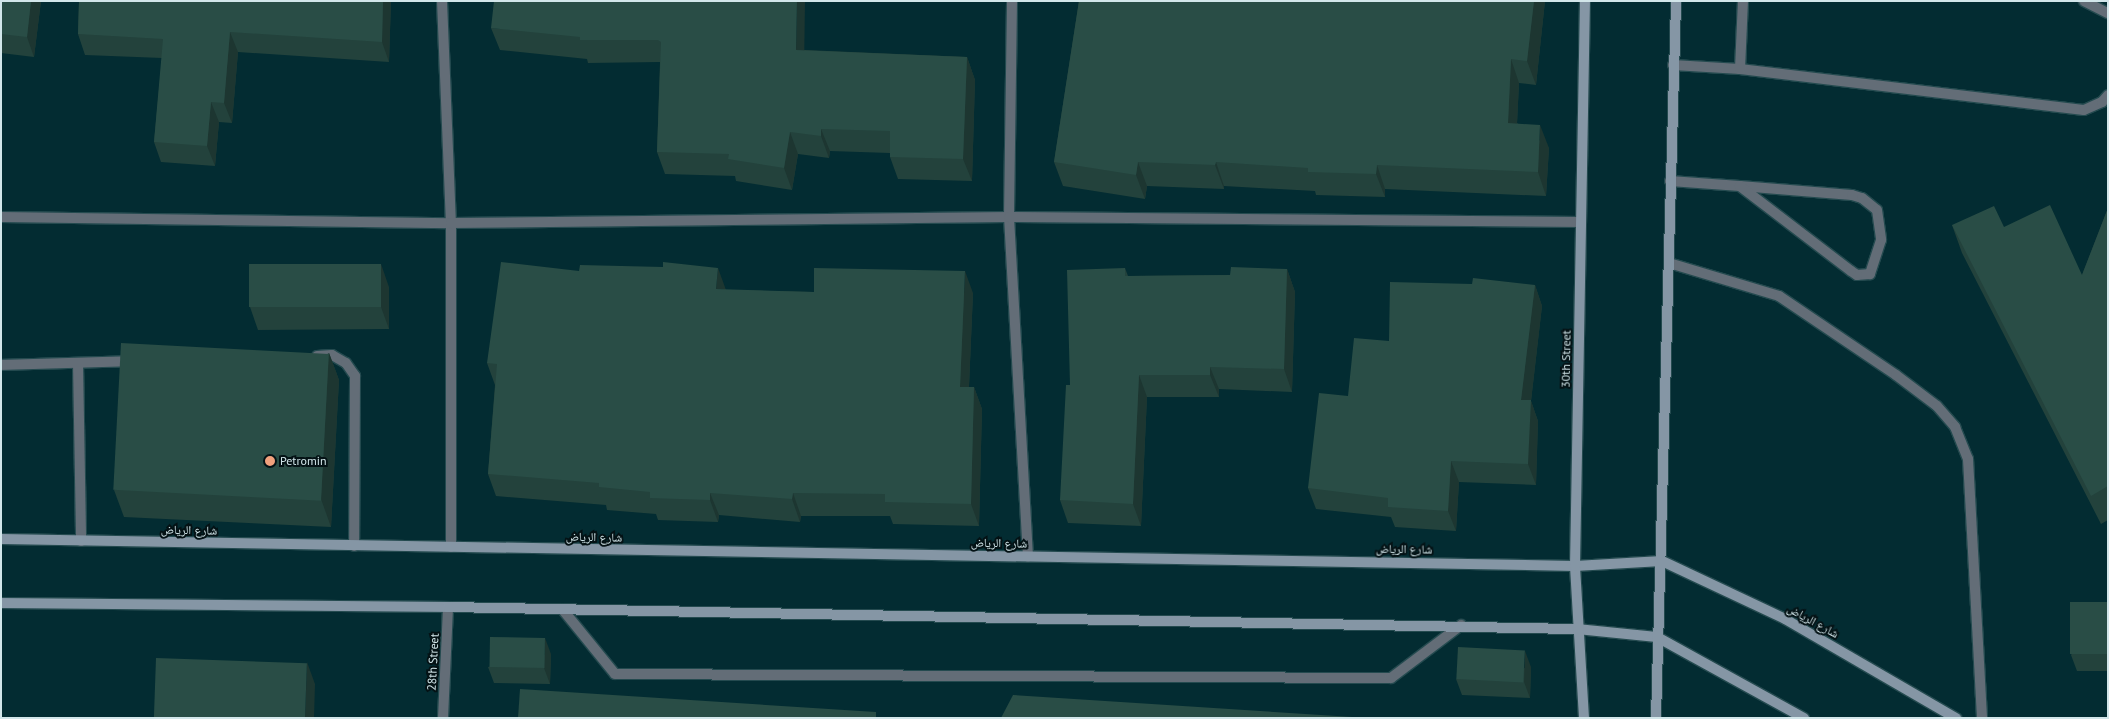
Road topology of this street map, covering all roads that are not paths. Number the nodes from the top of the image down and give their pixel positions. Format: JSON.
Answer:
{"nodes":[{"id":1,"x":442,"y":1,"type":"edge"},
{"id":2,"x":1012,"y":1,"type":"edge"},
{"id":3,"x":1584,"y":1,"type":"edge"},
{"id":4,"x":1676,"y":1,"type":"edge"},
{"id":5,"x":1743,"y":1,"type":"edge"},
{"id":6,"x":2084,"y":1,"type":"edge"},
{"id":7,"x":2108,"y":13,"type":"edge"},
{"id":8,"x":1673,"y":65,"type":"junction"},
{"id":9,"x":1740,"y":69,"type":"junction"},
{"id":10,"x":2108,"y":95,"type":"edge"},
{"id":11,"x":1670,"y":181,"type":"junction"},
{"id":12,"x":1740,"y":186,"type":"junction"},
{"id":13,"x":1,"y":217,"type":"edge"},
{"id":14,"x":1009,"y":217,"type":"junction"},
{"id":15,"x":1581,"y":222,"type":"junction"},
{"id":16,"x":451,"y":223,"type":"junction"},
{"id":17,"x":1669,"y":263,"type":"junction"},
{"id":18,"x":302,"y":356,"type":"edge"},
{"id":19,"x":146,"y":361,"type":"edge"},
{"id":20,"x":78,"y":362,"type":"junction"},
{"id":21,"x":1,"y":365,"type":"edge"},
{"id":22,"x":1,"y":539,"type":"edge"},
{"id":23,"x":81,"y":540,"type":"junction"},
{"id":24,"x":354,"y":546,"type":"junction"},
{"id":25,"x":451,"y":547,"type":"junction"},
{"id":26,"x":1028,"y":556,"type":"junction"},
{"id":27,"x":1662,"y":561,"type":"junction"},
{"id":28,"x":1575,"y":566,"type":"junction"},
{"id":29,"x":1,"y":603,"type":"edge"},
{"id":30,"x":448,"y":607,"type":"junction"},
{"id":31,"x":563,"y":610,"type":"junction"},
{"id":32,"x":1461,"y":625,"type":"junction"},
{"id":33,"x":1577,"y":629,"type":"junction"},
{"id":34,"x":1657,"y":637,"type":"junction"},
{"id":35,"x":443,"y":718,"type":"edge"},
{"id":36,"x":1584,"y":718,"type":"edge"},
{"id":37,"x":1656,"y":718,"type":"edge"},
{"id":38,"x":1804,"y":718,"type":"edge"},
{"id":39,"x":1956,"y":718,"type":"edge"},
{"id":40,"x":1982,"y":718,"type":"edge"}],
"edges":[{"from":1,"to":16,"type":"street"},
{"from":2,"to":14,"type":"street"},
{"from":3,"to":15,"type":"main road","name":"30th Street"},
{"from":4,"to":8,"type":"main road"},
{"from":5,"to":9,"type":"street"},
{"from":6,"to":7,"type":"street"},
{"from":8,"to":9,"type":"street"},
{"from":8,"to":11,"type":"main road"},
{"from":9,"to":10,"type":"street"},
{"from":11,"to":12,"type":"street"},
{"from":11,"to":17,"type":"main road"},
{"from":12,"to":12,"type":"street"},
{"from":13,"to":16,"type":"street"},
{"from":14,"to":15,"type":"street"},
{"from":14,"to":16,"type":"street"},
{"from":14,"to":26,"type":"street"},
{"from":15,"to":28,"type":"main road","name":"30th Street"},
{"from":16,"to":25,"type":"street"},
{"from":17,"to":27,"type":"main road"},
{"from":17,"to":40,"type":"street"},
{"from":18,"to":24,"type":"street"},
{"from":19,"to":20,"type":"street"},
{"from":20,"to":21,"type":"street"},
{"from":20,"to":23,"type":"street"},
{"from":22,"to":23,"type":"main road","name":"شارع الرياض"},
{"from":23,"to":24,"type":"main road","name":"شارع الرياض"},
{"from":24,"to":25,"type":"main road","name":"شارع الرياض"},
{"from":25,"to":26,"type":"main road","name":"شارع الرياض"},
{"from":26,"to":28,"type":"main road","name":"شارع الرياض"},
{"from":27,"to":28,"type":"main road","name":"شارع الرياض"},
{"from":27,"to":34,"type":"main road"},
{"from":27,"to":39,"type":"main road","name":"شارع الرياض"},
{"from":28,"to":33,"type":"main road","name":"30th Street"},
{"from":29,"to":30,"type":"main road"},
{"from":30,"to":31,"type":"main road"},
{"from":30,"to":35,"type":"street","name":"28th Street"},
{"from":31,"to":32,"type":"main road"},
{"from":31,"to":32,"type":"street"},
{"from":32,"to":33,"type":"main road"},
{"from":33,"to":34,"type":"main road"},
{"from":33,"to":36,"type":"main road","name":"30th Street"},
{"from":34,"to":37,"type":"main road"},
{"from":34,"to":38,"type":"main road"}]}
